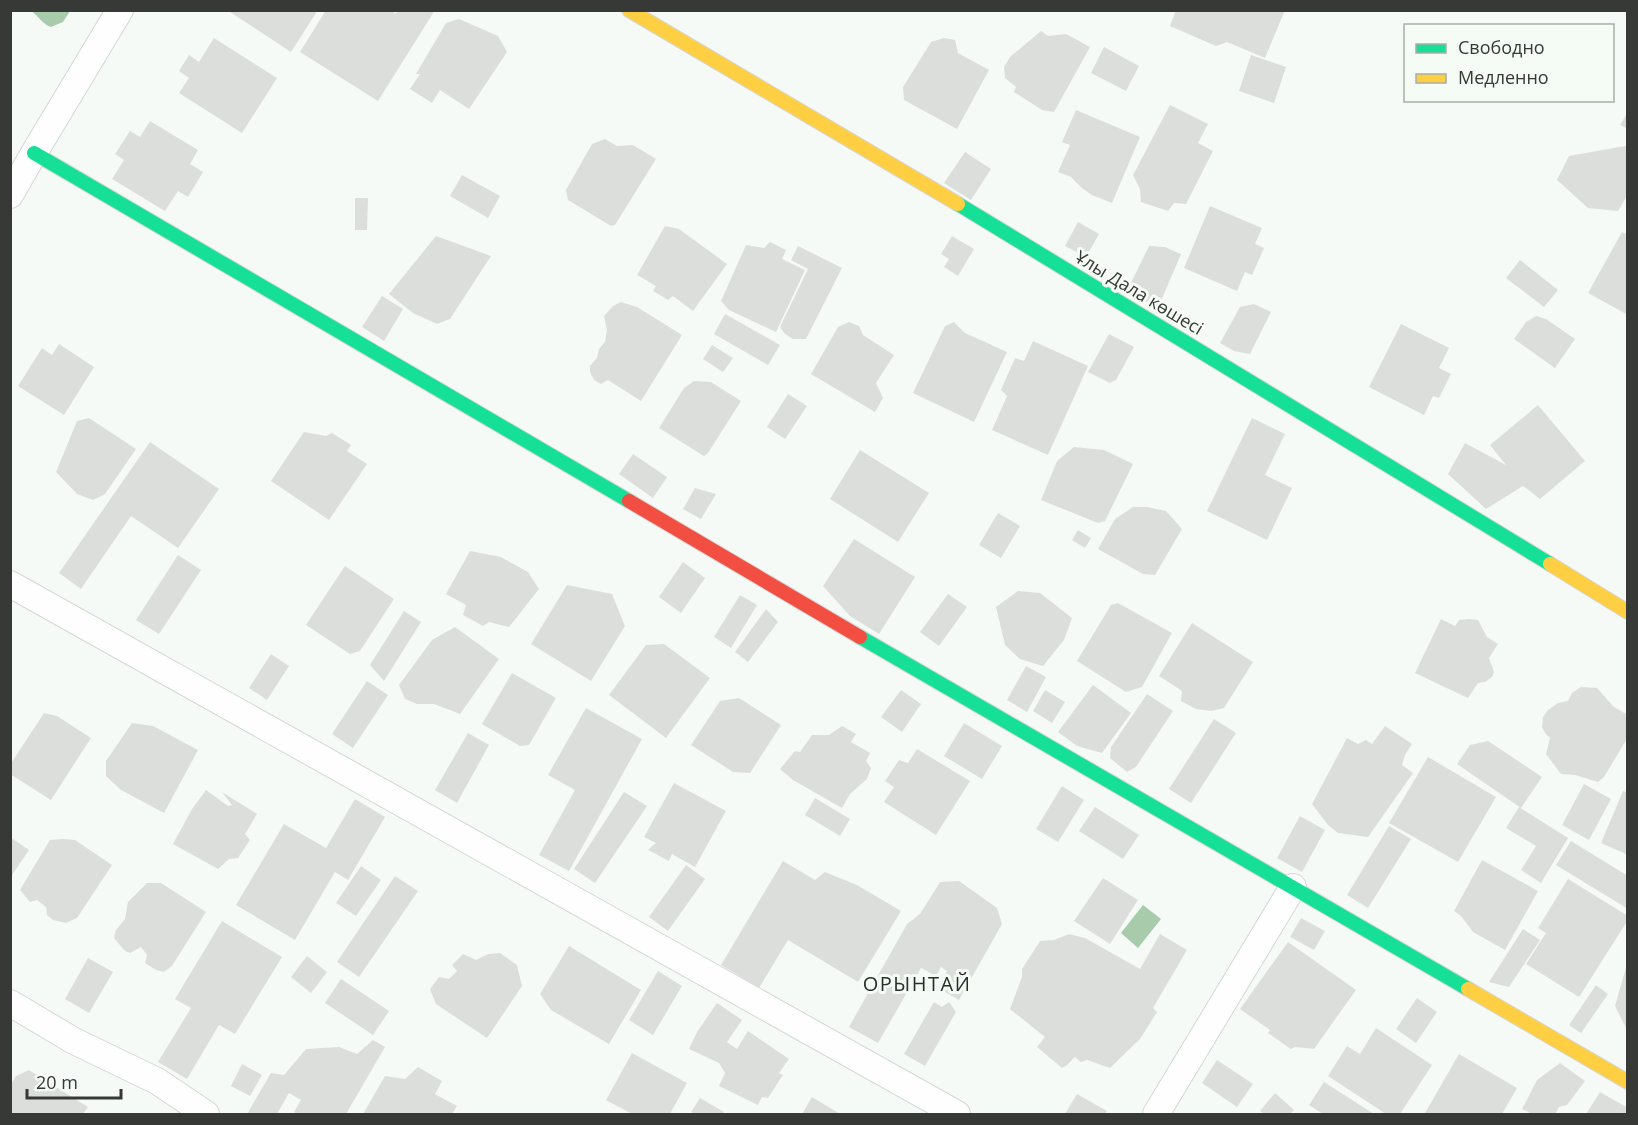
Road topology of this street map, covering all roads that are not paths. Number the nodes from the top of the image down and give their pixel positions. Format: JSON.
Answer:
{"nodes":[{"id":1,"x":120,"y":10,"type":"edge"},
{"id":2,"x":629,"y":10,"type":"edge"},
{"id":3,"x":34,"y":153,"type":"junction"},
{"id":4,"x":10,"y":195,"type":"edge"},
{"id":5,"x":10,"y":584,"type":"edge"},
{"id":6,"x":1628,"y":612,"type":"edge"},
{"id":7,"x":1293,"y":887,"type":"junction"},
{"id":8,"x":10,"y":1003,"type":"edge"},
{"id":9,"x":1628,"y":1082,"type":"edge"},
{"id":10,"x":206,"y":1114,"type":"edge"},
{"id":11,"x":957,"y":1114,"type":"edge"},
{"id":12,"x":1156,"y":1114,"type":"edge"}],
"edges":[{"from":1,"to":3,"type":"street"},
{"from":2,"to":6,"type":"street","name":"Ұлы Дала көшесі"},
{"from":3,"to":4,"type":"street"},
{"from":3,"to":7,"type":"street"},
{"from":5,"to":11,"type":"street"},
{"from":7,"to":9,"type":"street"},
{"from":7,"to":12,"type":"street"},
{"from":8,"to":10,"type":"street"}]}
